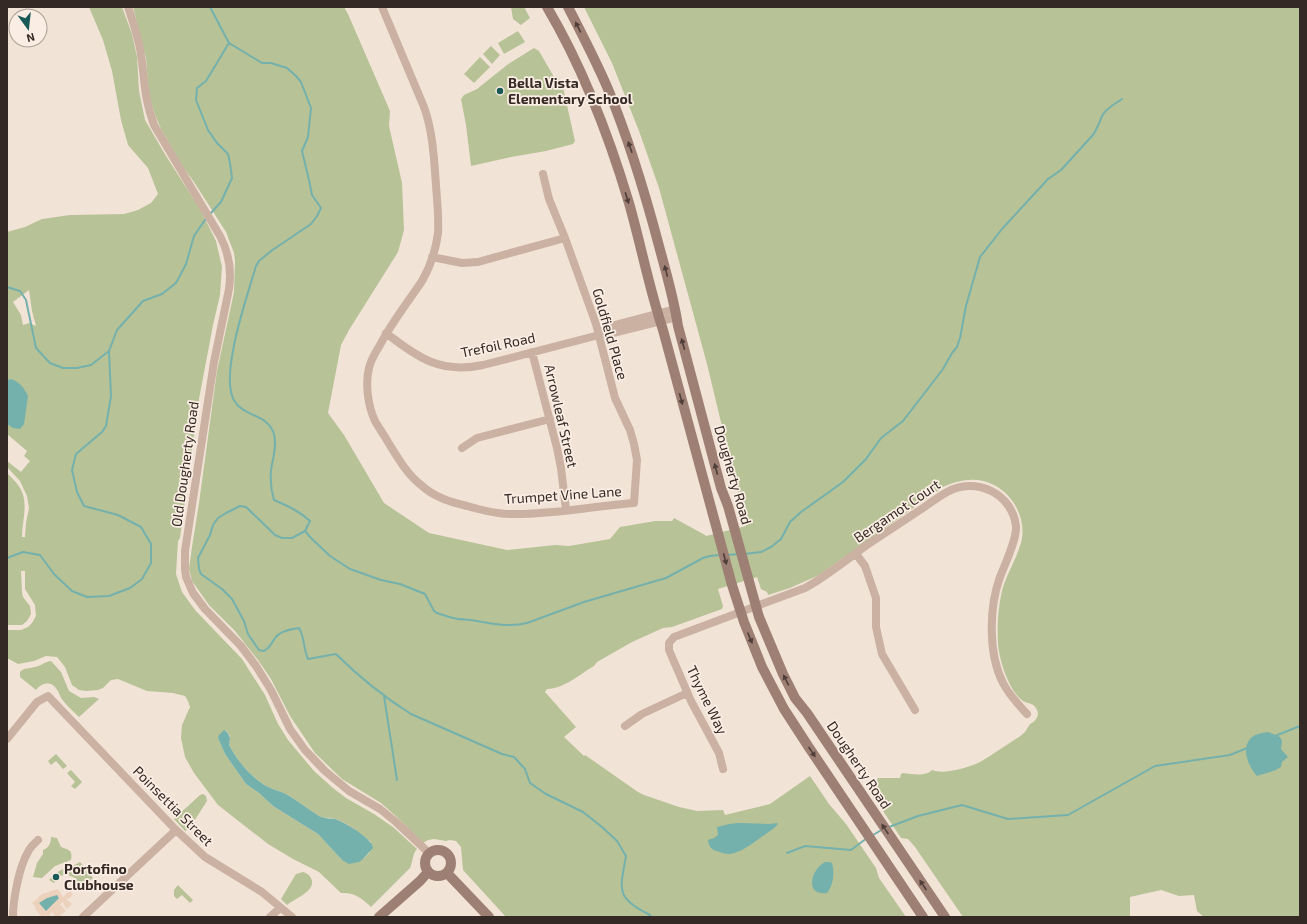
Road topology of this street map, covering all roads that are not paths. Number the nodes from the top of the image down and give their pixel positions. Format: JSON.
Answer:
{"nodes":[{"id":1,"x":128,"y":7,"type":"edge"},
{"id":2,"x":382,"y":7,"type":"edge"},
{"id":3,"x":547,"y":7,"type":"edge"},
{"id":4,"x":568,"y":7,"type":"edge"},
{"id":5,"x":543,"y":174,"type":"dead end"},
{"id":6,"x":566,"y":238,"type":"junction"},
{"id":7,"x":432,"y":257,"type":"junction"},
{"id":8,"x":676,"y":313,"type":"junction"},
{"id":9,"x":659,"y":318,"type":"junction"},
{"id":10,"x":386,"y":333,"type":"junction"},
{"id":11,"x":599,"y":335,"type":"junction"},
{"id":12,"x":532,"y":352,"type":"junction"},
{"id":13,"x":550,"y":419,"type":"junction"},
{"id":14,"x":462,"y":448,"type":"dead end"},
{"id":15,"x":634,"y":503,"type":"joint"},
{"id":16,"x":566,"y":510,"type":"junction"},
{"id":17,"x":856,"y":554,"type":"junction"},
{"id":18,"x":756,"y":606,"type":"junction"},
{"id":19,"x":741,"y":612,"type":"junction"},
{"id":20,"x":668,"y":643,"type":"joint"},
{"id":21,"x":687,"y":693,"type":"junction"},
{"id":22,"x":915,"y":710,"type":"dead end"},
{"id":23,"x":1027,"y":714,"type":"dead end"},
{"id":24,"x":624,"y":726,"type":"dead end"},
{"id":25,"x":7,"y":739,"type":"edge"},
{"id":26,"x":723,"y":769,"type":"dead end"},
{"id":27,"x":176,"y":830,"type":"junction"},
{"id":28,"x":38,"y":840,"type":"dead end"},
{"id":29,"x":429,"y":853,"type":"junction"},
{"id":30,"x":428,"y":872,"type":"junction"},
{"id":31,"x":447,"y":873,"type":"junction"},
{"id":32,"x":280,"y":908,"type":"junction"},
{"id":33,"x":12,"y":917,"type":"edge"},
{"id":34,"x":84,"y":917,"type":"edge"},
{"id":35,"x":270,"y":917,"type":"edge"},
{"id":36,"x":292,"y":917,"type":"edge"},
{"id":37,"x":379,"y":917,"type":"edge"},
{"id":38,"x":489,"y":917,"type":"edge"},
{"id":39,"x":924,"y":917,"type":"edge"},
{"id":40,"x":945,"y":917,"type":"edge"}],
"edges":[{"from":1,"to":29,"type":"street","name":"Old Dougherty Road"},
{"from":2,"to":7,"type":"street","name":"Trumpet Vine Lane"},
{"from":3,"to":9,"type":"main road","one_way":true},
{"from":8,"to":4,"type":"main road","name":"Dougherty Road","one_way":true},
{"from":5,"to":6,"type":"street","name":"Goldfield Place"},
{"from":6,"to":7,"type":"street"},
{"from":6,"to":11,"type":"street","name":"Goldfield Place"},
{"from":7,"to":10,"type":"street","name":"Trumpet Vine Lane"},
{"from":8,"to":9,"type":"street","name":"Trefoil Road"},
{"from":18,"to":8,"type":"main road","name":"Dougherty Road","one_way":true},
{"from":9,"to":11,"type":"street","name":"Trefoil Road"},
{"from":9,"to":19,"type":"main road","one_way":true},
{"from":10,"to":12,"type":"street","name":"Trefoil Road"},
{"from":10,"to":16,"type":"street","name":"Trumpet Vine Lane"},
{"from":11,"to":12,"type":"street","name":"Trefoil Road"},
{"from":11,"to":15,"type":"street","name":"Goldfield Place"},
{"from":12,"to":13,"type":"street","name":"Arrowleaf Street"},
{"from":13,"to":14,"type":"street"},
{"from":13,"to":16,"type":"street","name":"Arrowleaf Street"},
{"from":15,"to":16,"type":"street","name":"Trumpet Vine Lane"},
{"from":17,"to":18,"type":"street","name":"Bergamot Court"},
{"from":17,"to":22,"type":"street"},
{"from":17,"to":23,"type":"street","name":"Bergamot Court"},
{"from":18,"to":19,"type":"street","name":"Bergamot Court"},
{"from":40,"to":18,"type":"main road","name":"Dougherty Road","one_way":true},
{"from":19,"to":20,"type":"street","name":"Bergamot Court"},
{"from":19,"to":39,"type":"main road","one_way":true},
{"from":20,"to":21,"type":"street","name":"Thyme Way"},
{"from":21,"to":24,"type":"street"},
{"from":21,"to":26,"type":"street","name":"Thyme Way"},
{"from":25,"to":27,"type":"street","name":"Poinsettia Street"},
{"from":27,"to":32,"type":"street","name":"Poinsettia Street"},
{"from":27,"to":34,"type":"street"},
{"from":28,"to":33,"type":"street"},
{"from":29,"to":30,"type":"main road"},
{"from":29,"to":31,"type":"main road"},
{"from":30,"to":31,"type":"main road"},
{"from":30,"to":37,"type":"main road"},
{"from":31,"to":38,"type":"main road"},
{"from":32,"to":35,"type":"street"},
{"from":32,"to":36,"type":"street","name":"Poinsettia Street"}]}
